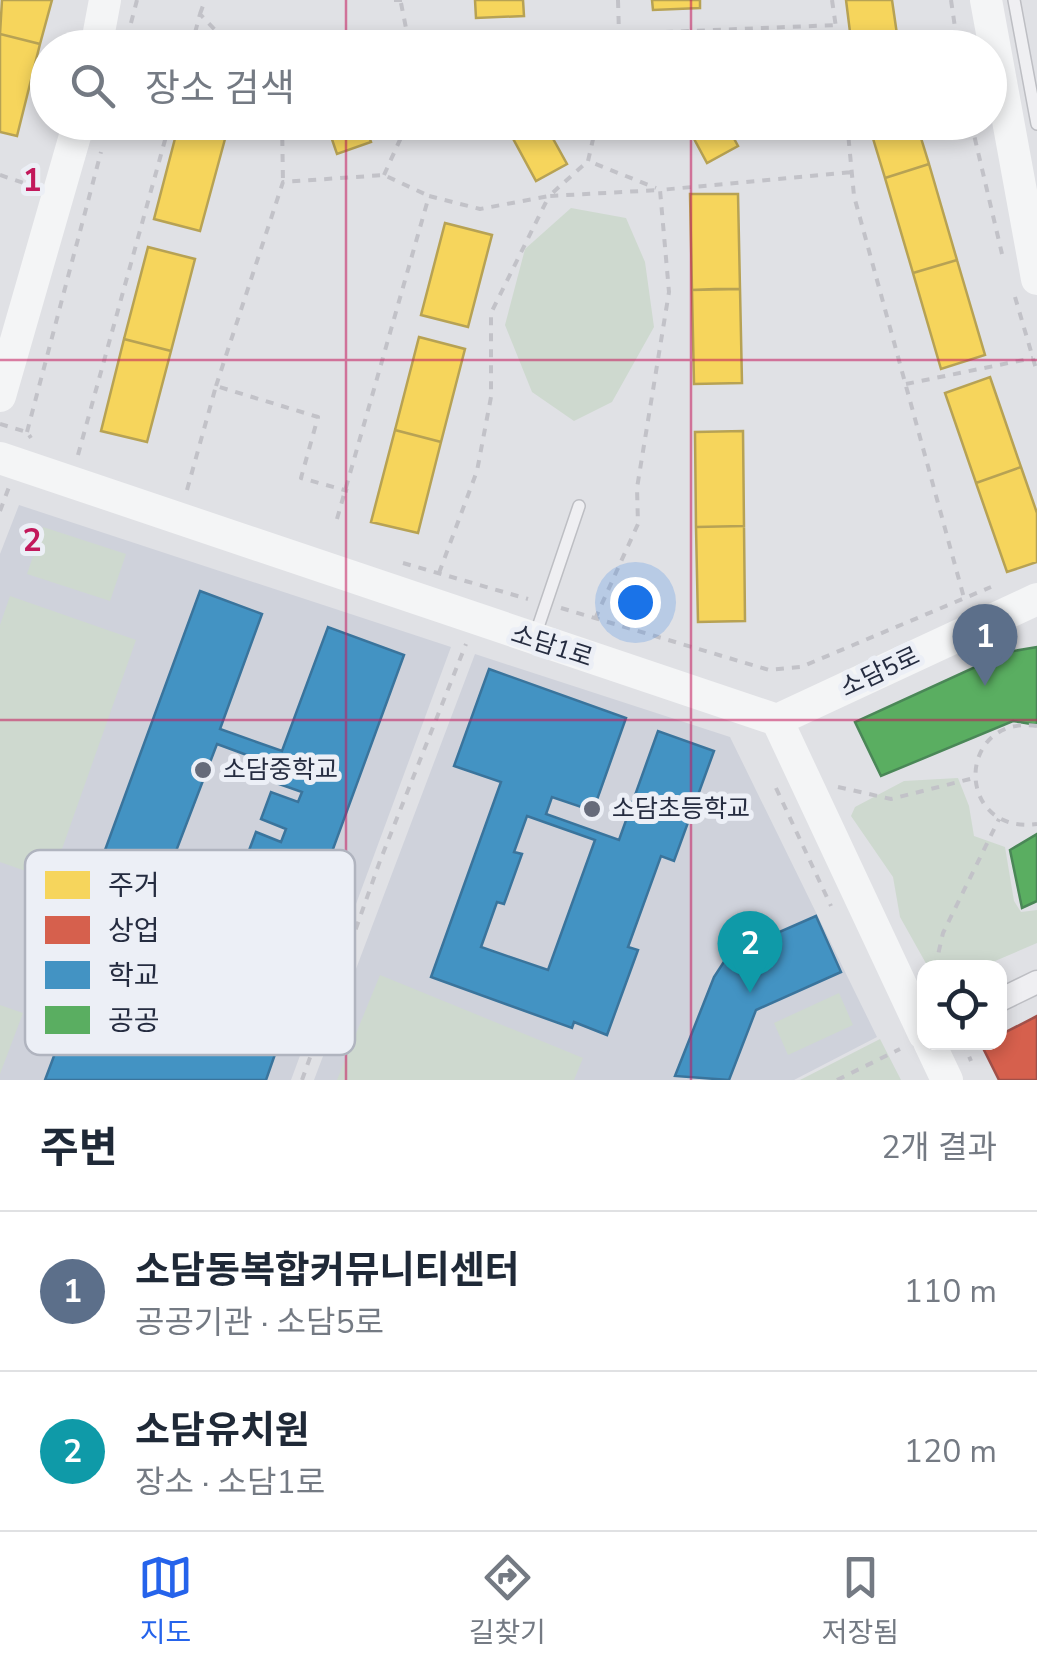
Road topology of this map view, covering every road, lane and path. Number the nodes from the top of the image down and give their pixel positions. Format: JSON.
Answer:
{"nodes":[{"id":1,"x":105,"y":0,"type":"edge"},
{"id":2,"x":205,"y":0,"type":"edge"},
{"id":3,"x":618,"y":0,"type":"edge"},
{"id":4,"x":832,"y":0,"type":"edge"},
{"id":5,"x":952,"y":0,"type":"edge"},
{"id":6,"x":986,"y":0,"type":"edge"},
{"id":7,"x":1014,"y":0,"type":"edge"},
{"id":8,"x":399,"y":1,"type":"edge"},
{"id":9,"x":200,"y":14,"type":"junction"},
{"id":10,"x":836,"y":26,"type":"junction"},
{"id":11,"x":99,"y":30,"type":"edge"},
{"id":12,"x":196,"y":30,"type":"edge"},
{"id":13,"x":215,"y":30,"type":"edge"},
{"id":14,"x":406,"y":30,"type":"edge"},
{"id":15,"x":619,"y":30,"type":"edge"},
{"id":16,"x":728,"y":30,"type":"edge"},
{"id":17,"x":837,"y":30,"type":"edge"},
{"id":18,"x":956,"y":30,"type":"edge"},
{"id":19,"x":991,"y":30,"type":"edge"},
{"id":20,"x":1007,"y":115,"type":"edge"},
{"id":21,"x":1037,"y":124,"type":"edge"},
{"id":22,"x":89,"y":140,"type":"edge"},
{"id":23,"x":90,"y":140,"type":"edge"},
{"id":24,"x":165,"y":140,"type":"edge"},
{"id":25,"x":282,"y":140,"type":"edge"},
{"id":26,"x":400,"y":140,"type":"edge"},
{"id":27,"x":593,"y":140,"type":"edge"},
{"id":28,"x":849,"y":140,"type":"edge"},
{"id":29,"x":588,"y":161,"type":"junction"},
{"id":30,"x":852,"y":172,"type":"junction"},
{"id":31,"x":0,"y":175,"type":"edge"},
{"id":32,"x":384,"y":176,"type":"junction"},
{"id":33,"x":283,"y":182,"type":"junction"},
{"id":34,"x":36,"y":187,"type":"dead end"},
{"id":35,"x":660,"y":190,"type":"junction"},
{"id":36,"x":429,"y":196,"type":"junction"},
{"id":37,"x":550,"y":196,"type":"junction"},
{"id":38,"x":1037,"y":279,"type":"edge"},
{"id":39,"x":1033,"y":358,"type":"dead end"},
{"id":40,"x":906,"y":384,"type":"junction"},
{"id":41,"x":216,"y":386,"type":"junction"},
{"id":42,"x":0,"y":396,"type":"edge"},
{"id":43,"x":0,"y":424,"type":"edge"},
{"id":44,"x":27,"y":432,"type":"junction"},
{"id":45,"x":40,"y":449,"type":"dead end"},
{"id":46,"x":0,"y":458,"type":"edge"},
{"id":47,"x":76,"y":462,"type":"dead end"},
{"id":48,"x":348,"y":491,"type":"junction"},
{"id":49,"x":185,"y":498,"type":"dead end"},
{"id":50,"x":579,"y":506,"type":"dead end"},
{"id":51,"x":338,"y":520,"type":"dead end"},
{"id":52,"x":401,"y":562,"type":"dead end"},
{"id":53,"x":440,"y":573,"type":"junction"},
{"id":54,"x":1007,"y":582,"type":"dead end"},
{"id":55,"x":964,"y":598,"type":"junction"},
{"id":56,"x":1037,"y":599,"type":"edge"},
{"id":57,"x":546,"y":604,"type":"junction"},
{"id":58,"x":596,"y":618,"type":"junction"},
{"id":59,"x":475,"y":620,"type":"junction"},
{"id":60,"x":534,"y":640,"type":"junction"},
{"id":61,"x":777,"y":720,"type":"junction"},
{"id":62,"x":1037,"y":726,"type":"edge"},
{"id":63,"x":975,"y":778,"type":"junction"},
{"id":64,"x":774,"y":784,"type":"dead end"},
{"id":65,"x":823,"y":784,"type":"dead end"},
{"id":66,"x":999,"y":819,"type":"junction"},
{"id":67,"x":1037,"y":824,"type":"edge"},
{"id":68,"x":834,"y":910,"type":"dead end"},
{"id":69,"x":355,"y":931,"type":"edge"},
{"id":70,"x":937,"y":960,"type":"edge"},
{"id":71,"x":1037,"y":982,"type":"edge"},
{"id":72,"x":1007,"y":997,"type":"edge"},
{"id":73,"x":917,"y":1034,"type":"edge"},
{"id":74,"x":917,"y":1042,"type":"edge"},
{"id":75,"x":926,"y":1050,"type":"edge"},
{"id":76,"x":311,"y":1055,"type":"edge"},
{"id":77,"x":302,"y":1080,"type":"edge"},
{"id":78,"x":837,"y":1080,"type":"edge"},
{"id":79,"x":947,"y":1080,"type":"edge"}],
"edges":[{"from":1,"to":11,"type":"street"},
{"from":2,"to":9,"type":"path"},
{"from":3,"to":15,"type":"path"},
{"from":4,"to":10,"type":"path"},
{"from":5,"to":18,"type":"path"},
{"from":6,"to":19,"type":"street"},
{"from":7,"to":21,"type":"lane"},
{"from":8,"to":14,"type":"path"},
{"from":9,"to":12,"type":"path"},
{"from":9,"to":13,"type":"path"},
{"from":10,"to":16,"type":"path"},
{"from":10,"to":17,"type":"path"},
{"from":20,"to":38,"type":"street"},
{"from":22,"to":42,"type":"street"},
{"from":23,"to":44,"type":"path"},
{"from":24,"to":47,"type":"path"},
{"from":25,"to":33,"type":"path"},
{"from":26,"to":32,"type":"path"},
{"from":27,"to":29,"type":"path"},
{"from":28,"to":30,"type":"path"},
{"from":29,"to":35,"type":"path"},
{"from":29,"to":37,"type":"path"},
{"from":30,"to":35,"type":"path"},
{"from":30,"to":40,"type":"path"},
{"from":31,"to":34,"type":"path"},
{"from":32,"to":33,"type":"path"},
{"from":32,"to":36,"type":"path"},
{"from":33,"to":41,"type":"path"},
{"from":35,"to":37,"type":"path"},
{"from":35,"to":58,"type":"path"},
{"from":36,"to":37,"type":"path"},
{"from":36,"to":48,"type":"path"},
{"from":37,"to":53,"type":"path"},
{"from":39,"to":40,"type":"path"},
{"from":40,"to":55,"type":"path"},
{"from":41,"to":48,"type":"path"},
{"from":41,"to":49,"type":"path"},
{"from":43,"to":44,"type":"path"},
{"from":44,"to":45,"type":"path"},
{"from":46,"to":59,"type":"street","name":"소담1로"},
{"from":48,"to":51,"type":"path"},
{"from":50,"to":57,"type":"lane"},
{"from":52,"to":53,"type":"path"},
{"from":53,"to":57,"type":"path"},
{"from":54,"to":55,"type":"path"},
{"from":55,"to":58,"type":"path"},
{"from":56,"to":61,"type":"street","name":"소담5로"},
{"from":57,"to":58,"type":"path"},
{"from":57,"to":60,"type":"lane"},
{"from":59,"to":60,"type":"street","name":"소담1로"},
{"from":59,"to":69,"type":"path"},
{"from":60,"to":61,"type":"street","name":"소담1로"},
{"from":61,"to":73,"type":"street"},
{"from":62,"to":63,"type":"path"},
{"from":63,"to":65,"type":"path"},
{"from":63,"to":66,"type":"path"},
{"from":64,"to":68,"type":"path"},
{"from":66,"to":67,"type":"path"},
{"from":66,"to":70,"type":"path"},
{"from":71,"to":72,"type":"street"},
{"from":74,"to":78,"type":"path"},
{"from":75,"to":79,"type":"street"},
{"from":76,"to":77,"type":"path"}]}
